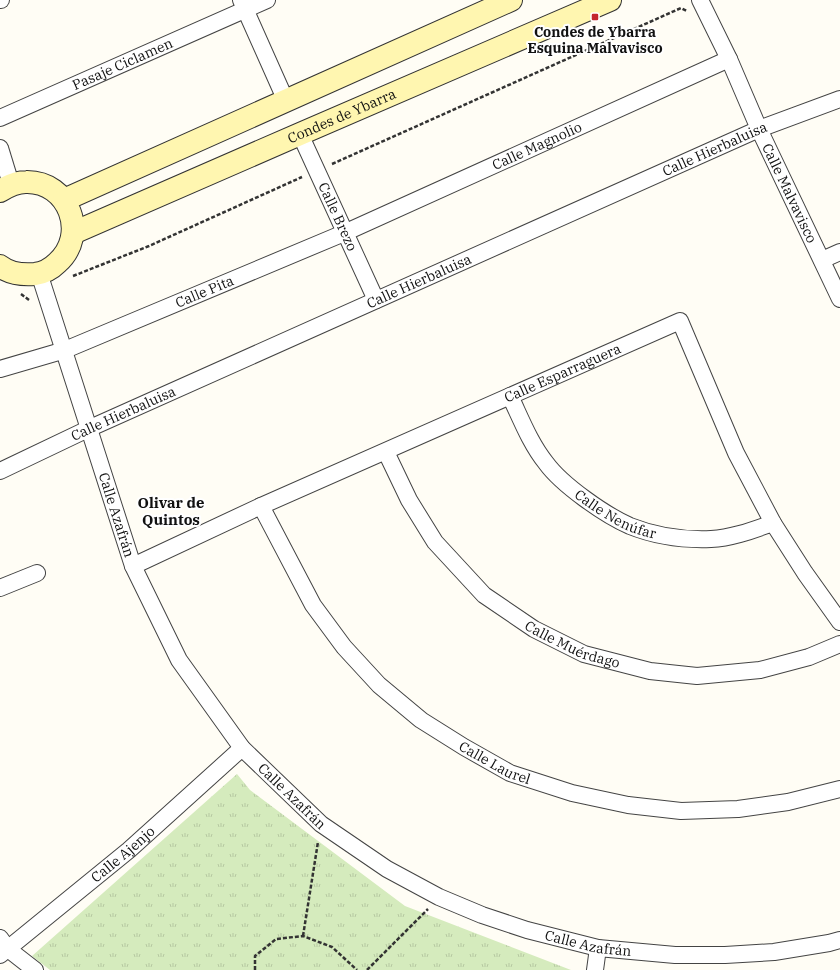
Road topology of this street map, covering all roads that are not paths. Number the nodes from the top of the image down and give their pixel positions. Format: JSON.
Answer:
{"nodes":[{"id":1,"x":267,"y":0,"type":"edge"},
{"id":2,"x":511,"y":0,"type":"edge"},
{"id":3,"x":610,"y":0,"type":"edge"},
{"id":4,"x":243,"y":5,"type":"edge"},
{"id":5,"x":702,"y":5,"type":"edge"},
{"id":6,"x":729,"y":59,"type":"junction"},
{"id":7,"x":840,"y":99,"type":"edge"},
{"id":8,"x":286,"y":101,"type":"junction"},
{"id":9,"x":0,"y":118,"type":"edge"},
{"id":10,"x":759,"y":130,"type":"junction"},
{"id":11,"x":300,"y":134,"type":"junction"},
{"id":12,"x":0,"y":148,"type":"edge"},
{"id":13,"x":6,"y":188,"type":"edge"},
{"id":14,"x":64,"y":200,"type":"junction"},
{"id":15,"x":73,"y":233,"type":"junction"},
{"id":16,"x":344,"y":233,"type":"junction"},
{"id":17,"x":840,"y":252,"type":"edge"},
{"id":18,"x":822,"y":260,"type":"junction"},
{"id":19,"x":0,"y":266,"type":"edge"},
{"id":20,"x":39,"y":273,"type":"junction"},
{"id":21,"x":840,"y":299,"type":"edge"},
{"id":22,"x":376,"y":300,"type":"junction"},
{"id":23,"x":64,"y":350,"type":"junction"},
{"id":24,"x":0,"y":369,"type":"edge"},
{"id":25,"x":510,"y":396,"type":"junction"},
{"id":26,"x":88,"y":429,"type":"junction"},
{"id":27,"x":386,"y":452,"type":"junction"},
{"id":28,"x":0,"y":471,"type":"edge"},
{"id":29,"x":261,"y":506,"type":"junction"},
{"id":30,"x":773,"y":523,"type":"junction"},
{"id":31,"x":133,"y":566,"type":"junction"},
{"id":32,"x":37,"y":573,"type":"dead end"},
{"id":33,"x":0,"y":588,"type":"edge"},
{"id":34,"x":840,"y":622,"type":"edge"},
{"id":35,"x":840,"y":644,"type":"edge"},
{"id":36,"x":242,"y":748,"type":"junction"},
{"id":37,"x":840,"y":789,"type":"edge"},
{"id":38,"x":840,"y":940,"type":"edge"},
{"id":39,"x":3,"y":947,"type":"edge"},
{"id":40,"x":598,"y":948,"type":"junction"},
{"id":41,"x":35,"y":970,"type":"edge"},
{"id":42,"x":595,"y":970,"type":"edge"}],
"edges":[{"from":1,"to":4,"type":"street","name":"Pasaje Ciclamen"},
{"from":2,"to":8,"type":"main road"},
{"from":3,"to":11,"type":"main road","name":"Condes de Ybarra"},
{"from":4,"to":8,"type":"street"},
{"from":4,"to":9,"type":"street","name":"Pasaje Ciclamen"},
{"from":5,"to":6,"type":"street","name":"Calle Malvavisco"},
{"from":6,"to":10,"type":"street","name":"Calle Malvavisco"},
{"from":6,"to":16,"type":"street","name":"Calle Magnolio"},
{"from":7,"to":10,"type":"street","name":"Calle Hierbaluisa"},
{"from":8,"to":14,"type":"main road"},
{"from":10,"to":18,"type":"street","name":"Calle Malvavisco"},
{"from":10,"to":22,"type":"street","name":"Calle Hierbaluisa"},
{"from":11,"to":15,"type":"main road","name":"Condes de Ybarra"},
{"from":11,"to":16,"type":"street","name":"Calle Brezo"},
{"from":12,"to":13,"type":"street"},
{"from":13,"to":14,"type":"main road"},
{"from":14,"to":15,"type":"main road"},
{"from":15,"to":20,"type":"main road"},
{"from":16,"to":22,"type":"street","name":"Calle Brezo"},
{"from":16,"to":23,"type":"street","name":"Calle Pita"},
{"from":17,"to":18,"type":"street"},
{"from":18,"to":21,"type":"street","name":"Calle Malvavisco"},
{"from":19,"to":20,"type":"main road"},
{"from":20,"to":23,"type":"street","name":"Calle Azafrán"},
{"from":22,"to":26,"type":"street","name":"Calle Hierbaluisa"},
{"from":23,"to":24,"type":"street","name":"Calle Pita"},
{"from":23,"to":26,"type":"street","name":"Calle Azafrán"},
{"from":25,"to":27,"type":"street","name":"Calle Esparraguera"},
{"from":25,"to":30,"type":"street","name":"Calle Nenúfar"},
{"from":25,"to":30,"type":"street","name":"Calle Esparraguera"},
{"from":26,"to":28,"type":"street","name":"Calle Hierbaluisa"},
{"from":26,"to":31,"type":"street","name":"Calle Azafrán"},
{"from":27,"to":29,"type":"street","name":"Calle Esparraguera"},
{"from":27,"to":35,"type":"street","name":"Calle Muérdago"},
{"from":29,"to":31,"type":"street","name":"Calle Esparraguera"},
{"from":29,"to":37,"type":"street","name":"Calle Laurel"},
{"from":30,"to":34,"type":"street","name":"Calle Esparraguera"},
{"from":31,"to":36,"type":"street","name":"Calle Azafrán"},
{"from":32,"to":33,"type":"street"},
{"from":36,"to":39,"type":"street","name":"Calle Ajenjo"},
{"from":36,"to":40,"type":"street","name":"Calle Azafrán"},
{"from":38,"to":40,"type":"street","name":"Calle Azafrán"},
{"from":39,"to":41,"type":"street"},
{"from":40,"to":42,"type":"street"}]}
